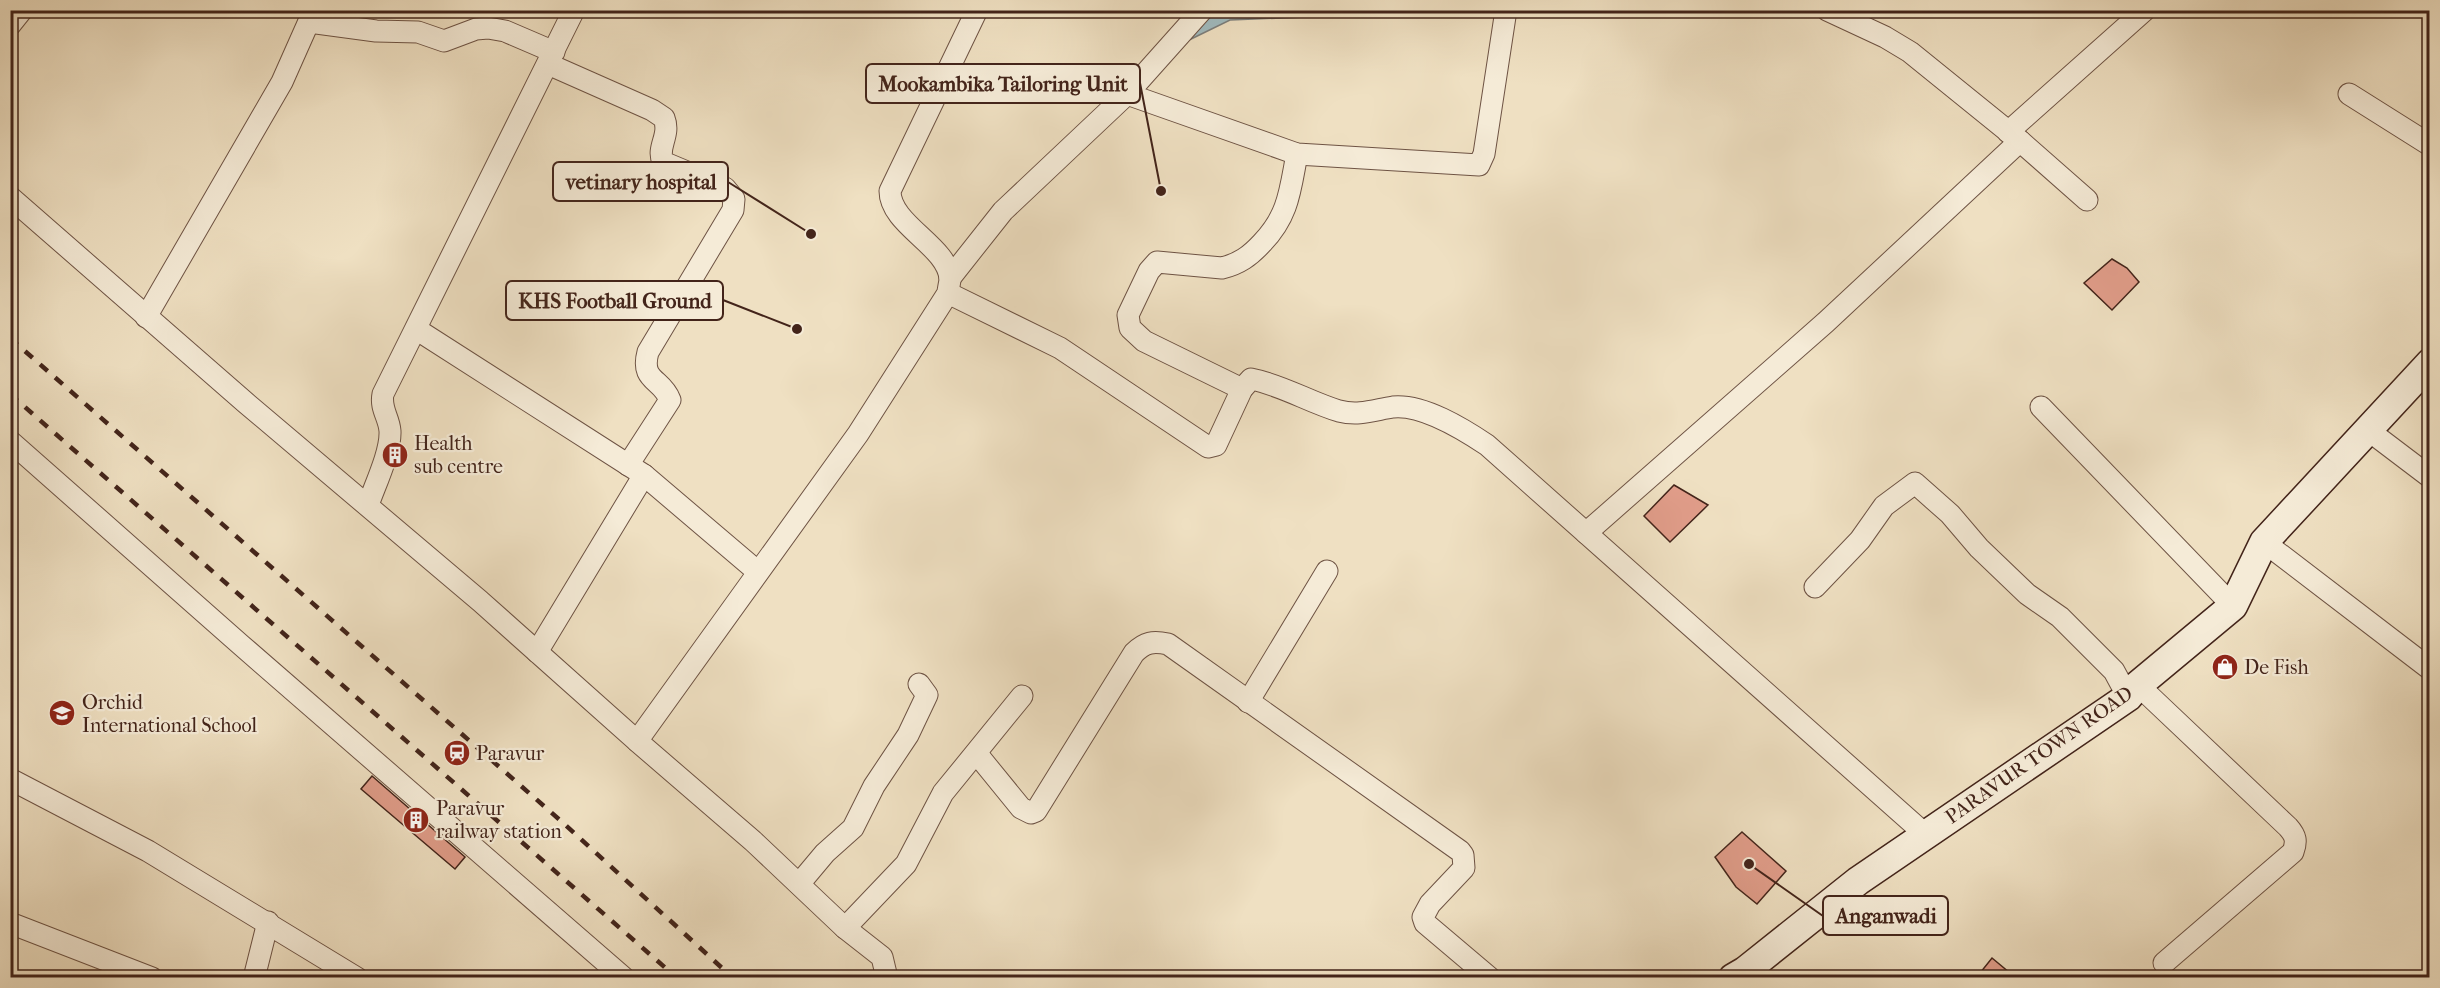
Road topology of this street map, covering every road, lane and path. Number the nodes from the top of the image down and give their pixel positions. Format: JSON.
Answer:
{"nodes":[{"id":1,"x":22,"y":10,"type":"edge"},
{"id":2,"x":573,"y":10,"type":"edge"},
{"id":3,"x":977,"y":10,"type":"edge"},
{"id":4,"x":1202,"y":10,"type":"edge"},
{"id":5,"x":1506,"y":10,"type":"edge"},
{"id":6,"x":1827,"y":10,"type":"edge"},
{"id":7,"x":2131,"y":15,"type":"edge"},
{"id":8,"x":311,"y":16,"type":"edge"},
{"id":9,"x":10,"y":25,"type":"edge"},
{"id":10,"x":551,"y":58,"type":"junction"},
{"id":11,"x":1127,"y":94,"type":"junction"},
{"id":12,"x":2349,"y":94,"type":"dead end"},
{"id":13,"x":2014,"y":137,"type":"junction"},
{"id":14,"x":2430,"y":145,"type":"edge"},
{"id":15,"x":1298,"y":154,"type":"junction"},
{"id":16,"x":10,"y":197,"type":"edge"},
{"id":17,"x":2087,"y":200,"type":"dead end"},
{"id":18,"x":949,"y":285,"type":"junction"},
{"id":19,"x":146,"y":317,"type":"junction"},
{"id":20,"x":416,"y":329,"type":"junction"},
{"id":21,"x":2430,"y":363,"type":"edge"},
{"id":22,"x":1242,"y":389,"type":"junction"},
{"id":23,"x":2041,"y":407,"type":"dead end"},
{"id":24,"x":2368,"y":430,"type":"junction"},
{"id":25,"x":10,"y":441,"type":"edge"},
{"id":26,"x":636,"y":470,"type":"junction"},
{"id":27,"x":2430,"y":477,"type":"edge"},
{"id":28,"x":368,"y":505,"type":"junction"},
{"id":29,"x":1586,"y":533,"type":"junction"},
{"id":30,"x":2264,"y":543,"type":"junction"},
{"id":31,"x":1327,"y":571,"type":"dead end"},
{"id":32,"x":758,"y":572,"type":"junction"},
{"id":33,"x":1815,"y":588,"type":"dead end"},
{"id":34,"x":2233,"y":606,"type":"junction"},
{"id":35,"x":537,"y":652,"type":"junction"},
{"id":36,"x":2430,"y":669,"type":"edge"},
{"id":37,"x":919,"y":684,"type":"dead end"},
{"id":38,"x":2133,"y":691,"type":"junction"},
{"id":39,"x":1022,"y":696,"type":"dead end"},
{"id":40,"x":1248,"y":702,"type":"junction"},
{"id":41,"x":636,"y":741,"type":"junction"},
{"id":42,"x":977,"y":753,"type":"junction"},
{"id":43,"x":10,"y":779,"type":"edge"},
{"id":44,"x":1926,"y":835,"type":"junction"},
{"id":45,"x":799,"y":884,"type":"junction"},
{"id":46,"x":268,"y":922,"type":"junction"},
{"id":47,"x":10,"y":923,"type":"edge"},
{"id":48,"x":845,"y":928,"type":"junction"},
{"id":49,"x":2164,"y":963,"type":"dead end"},
{"id":50,"x":152,"y":978,"type":"edge"},
{"id":51,"x":254,"y":978,"type":"edge"},
{"id":52,"x":357,"y":978,"type":"edge"},
{"id":53,"x":624,"y":978,"type":"edge"},
{"id":54,"x":887,"y":978,"type":"edge"},
{"id":55,"x":1490,"y":978,"type":"edge"},
{"id":56,"x":1733,"y":978,"type":"edge"}],
"edges":[{"from":1,"to":9,"type":"street"},
{"from":2,"to":10,"type":"street"},
{"from":3,"to":18,"type":"street"},
{"from":4,"to":11,"type":"street"},
{"from":5,"to":15,"type":"street"},
{"from":6,"to":13,"type":"street"},
{"from":7,"to":13,"type":"street"},
{"from":8,"to":10,"type":"street"},
{"from":8,"to":19,"type":"street"},
{"from":10,"to":20,"type":"street"},
{"from":10,"to":26,"type":"street"},
{"from":11,"to":15,"type":"street"},
{"from":11,"to":18,"type":"street"},
{"from":12,"to":14,"type":"street"},
{"from":13,"to":17,"type":"street"},
{"from":13,"to":29,"type":"street"},
{"from":15,"to":22,"type":"street"},
{"from":16,"to":19,"type":"street"},
{"from":18,"to":22,"type":"street"},
{"from":18,"to":32,"type":"street"},
{"from":19,"to":28,"type":"street"},
{"from":20,"to":26,"type":"street"},
{"from":20,"to":28,"type":"street"},
{"from":21,"to":24,"type":"main road","name":"PARAVUR TOWN ROAD"},
{"from":22,"to":29,"type":"street"},
{"from":23,"to":34,"type":"street"},
{"from":24,"to":27,"type":"street"},
{"from":24,"to":30,"type":"main road","name":"PARAVUR TOWN ROAD"},
{"from":25,"to":53,"type":"street"},
{"from":26,"to":32,"type":"street"},
{"from":26,"to":35,"type":"street"},
{"from":28,"to":35,"type":"street"},
{"from":29,"to":44,"type":"street"},
{"from":30,"to":34,"type":"main road","name":"PARAVUR TOWN ROAD"},
{"from":30,"to":36,"type":"street"},
{"from":31,"to":40,"type":"street"},
{"from":32,"to":41,"type":"street"},
{"from":33,"to":38,"type":"street"},
{"from":34,"to":38,"type":"main road","name":"PARAVUR TOWN ROAD"},
{"from":35,"to":41,"type":"street"},
{"from":37,"to":45,"type":"street"},
{"from":38,"to":44,"type":"main road","name":"PARAVUR TOWN ROAD"},
{"from":38,"to":49,"type":"street"},
{"from":39,"to":42,"type":"street"},
{"from":40,"to":42,"type":"street"},
{"from":40,"to":55,"type":"street"},
{"from":41,"to":45,"type":"street"},
{"from":42,"to":48,"type":"street"},
{"from":43,"to":46,"type":"street"},
{"from":44,"to":56,"type":"main road","name":"PARAVUR TOWN ROAD"},
{"from":45,"to":48,"type":"street"},
{"from":46,"to":51,"type":"street"},
{"from":46,"to":52,"type":"street"},
{"from":47,"to":50,"type":"street"},
{"from":48,"to":54,"type":"street"}]}
